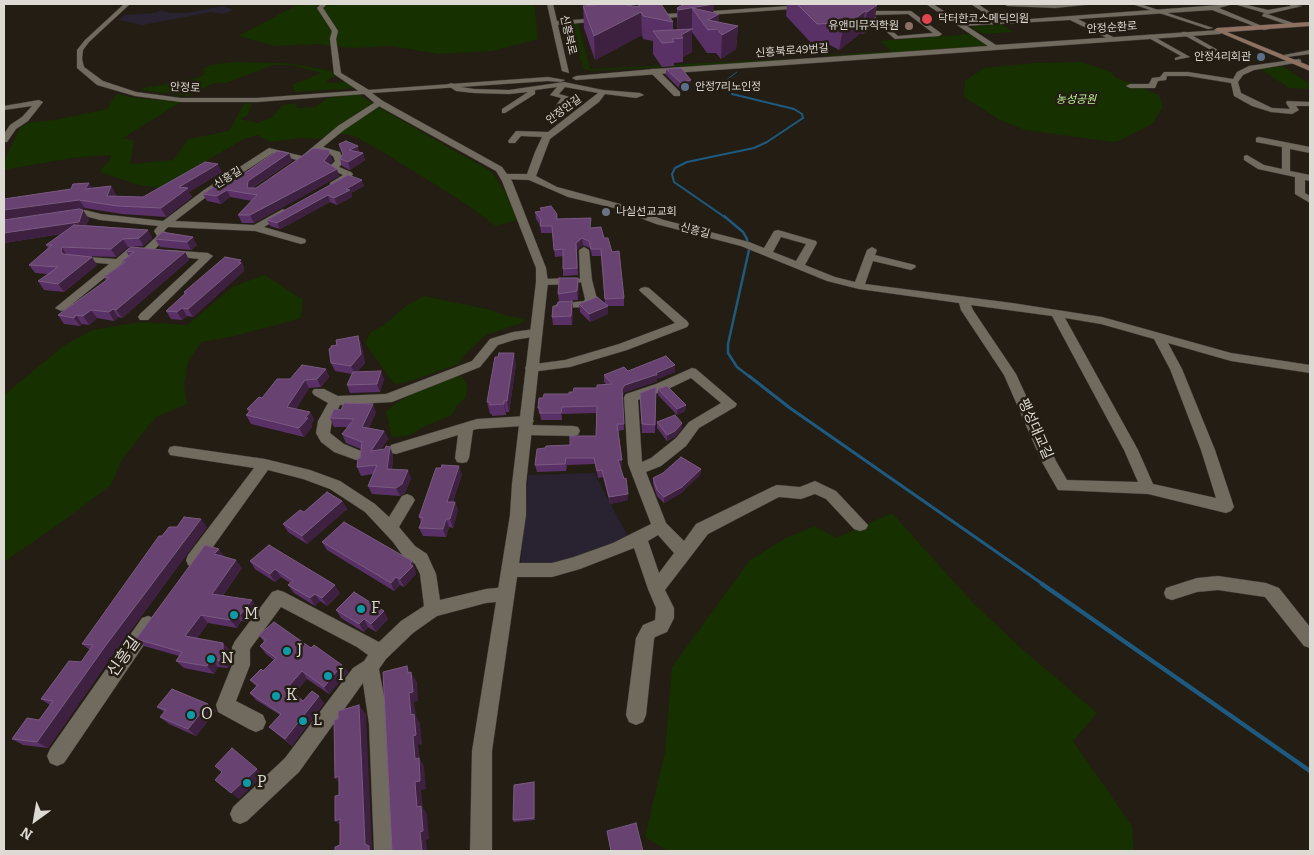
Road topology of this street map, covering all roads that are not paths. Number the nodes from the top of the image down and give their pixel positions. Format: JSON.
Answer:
{"nodes":[{"id":1,"x":127,"y":4,"type":"edge"},
{"id":2,"x":324,"y":4,"type":"edge"},
{"id":3,"x":550,"y":4,"type":"edge"},
{"id":4,"x":702,"y":4,"type":"edge"},
{"id":5,"x":867,"y":4,"type":"edge"},
{"id":6,"x":929,"y":4,"type":"edge"},
{"id":7,"x":974,"y":4,"type":"edge"},
{"id":8,"x":1007,"y":4,"type":"edge"},
{"id":9,"x":1092,"y":4,"type":"edge"},
{"id":10,"x":1135,"y":4,"type":"edge"},
{"id":11,"x":1200,"y":4,"type":"edge"},
{"id":12,"x":1228,"y":4,"type":"edge"},
{"id":13,"x":1236,"y":4,"type":"edge"},
{"id":14,"x":1291,"y":4,"type":"edge"},
{"id":15,"x":1048,"y":5,"type":"edge"},
{"id":16,"x":810,"y":7,"type":"edge"},
{"id":17,"x":1213,"y":8,"type":"junction"},
{"id":18,"x":1160,"y":12,"type":"junction"},
{"id":19,"x":868,"y":13,"type":"junction"},
{"id":20,"x":709,"y":14,"type":"junction"},
{"id":21,"x":647,"y":17,"type":"edge"},
{"id":22,"x":1072,"y":18,"type":"junction"},
{"id":23,"x":612,"y":19,"type":"edge"},
{"id":24,"x":556,"y":23,"type":"junction"},
{"id":25,"x":1003,"y":23,"type":"junction"},
{"id":26,"x":965,"y":25,"type":"junction"},
{"id":27,"x":1294,"y":25,"type":"junction"},
{"id":28,"x":1310,"y":25,"type":"edge"},
{"id":29,"x":1264,"y":28,"type":"junction"},
{"id":30,"x":1202,"y":29,"type":"junction"},
{"id":31,"x":1221,"y":31,"type":"junction"},
{"id":32,"x":1184,"y":33,"type":"junction"},
{"id":33,"x":1149,"y":36,"type":"junction"},
{"id":34,"x":1111,"y":38,"type":"junction"},
{"id":35,"x":994,"y":47,"type":"junction"},
{"id":36,"x":1310,"y":52,"type":"edge"},
{"id":37,"x":1222,"y":54,"type":"dead end"},
{"id":38,"x":1287,"y":55,"type":"junction"},
{"id":39,"x":1178,"y":59,"type":"dead end"},
{"id":40,"x":1296,"y":61,"type":"junction"},
{"id":41,"x":1309,"y":66,"type":"edge"},
{"id":42,"x":654,"y":71,"type":"junction"},
{"id":43,"x":566,"y":78,"type":"junction"},
{"id":44,"x":1234,"y":81,"type":"junction"},
{"id":45,"x":451,"y":85,"type":"junction"},
{"id":46,"x":1130,"y":86,"type":"dead end"},
{"id":47,"x":474,"y":90,"type":"junction"},
{"id":48,"x":533,"y":90,"type":"junction"},
{"id":49,"x":373,"y":91,"type":"junction"},
{"id":50,"x":603,"y":92,"type":"junction"},
{"id":51,"x":677,"y":94,"type":"dead end"},
{"id":52,"x":640,"y":95,"type":"dead end"},
{"id":53,"x":478,"y":101,"type":"dead end"},
{"id":54,"x":380,"y":103,"type":"junction"},
{"id":55,"x":1310,"y":104,"type":"edge"},
{"id":56,"x":4,"y":108,"type":"edge"},
{"id":57,"x":558,"y":109,"type":"dead end"},
{"id":58,"x":505,"y":111,"type":"dead end"},
{"id":59,"x":549,"y":135,"type":"junction"},
{"id":60,"x":4,"y":140,"type":"edge"},
{"id":61,"x":1259,"y":140,"type":"dead end"},
{"id":62,"x":512,"y":141,"type":"dead end"},
{"id":63,"x":1286,"y":146,"type":"junction"},
{"id":64,"x":316,"y":148,"type":"junction"},
{"id":65,"x":1310,"y":150,"type":"edge"},
{"id":66,"x":1247,"y":158,"type":"dead end"},
{"id":67,"x":1286,"y":172,"type":"junction"},
{"id":68,"x":505,"y":177,"type":"junction"},
{"id":69,"x":531,"y":177,"type":"junction"},
{"id":70,"x":1305,"y":177,"type":"edge"},
{"id":71,"x":322,"y":191,"type":"edge"},
{"id":72,"x":1310,"y":200,"type":"edge"},
{"id":73,"x":285,"y":211,"type":"edge"},
{"id":74,"x":58,"y":216,"type":"edge"},
{"id":75,"x":165,"y":224,"type":"junction"},
{"id":76,"x":256,"y":228,"type":"junction"},
{"id":77,"x":301,"y":241,"type":"dead end"},
{"id":78,"x":584,"y":250,"type":"dead end"},
{"id":79,"x":147,"y":251,"type":"junction"},
{"id":80,"x":768,"y":253,"type":"junction"},
{"id":81,"x":73,"y":258,"type":"edge"},
{"id":82,"x":118,"y":262,"type":"junction"},
{"id":83,"x":799,"y":266,"type":"junction"},
{"id":84,"x":911,"y":266,"type":"dead end"},
{"id":85,"x":586,"y":280,"type":"junction"},
{"id":86,"x":542,"y":282,"type":"junction"},
{"id":87,"x":859,"y":286,"type":"junction"},
{"id":88,"x":644,"y":290,"type":"dead end"},
{"id":89,"x":964,"y":300,"type":"junction"},
{"id":90,"x":561,"y":306,"type":"edge"},
{"id":91,"x":61,"y":308,"type":"dead end"},
{"id":92,"x":1057,"y":314,"type":"junction"},
{"id":93,"x":144,"y":317,"type":"dead end"},
{"id":94,"x":535,"y":333,"type":"junction"},
{"id":95,"x":1158,"y":336,"type":"junction"},
{"id":96,"x":531,"y":368,"type":"junction"},
{"id":97,"x":1310,"y":369,"type":"edge"},
{"id":98,"x":319,"y":392,"type":"dead end"},
{"id":99,"x":336,"y":401,"type":"junction"},
{"id":100,"x":526,"y":426,"type":"junction"},
{"id":101,"x":466,"y":428,"type":"junction"},
{"id":102,"x":573,"y":431,"type":"dead end"},
{"id":103,"x":396,"y":448,"type":"dead end"},
{"id":104,"x":175,"y":451,"type":"dead end"},
{"id":105,"x":356,"y":455,"type":"dead end"},
{"id":106,"x":462,"y":458,"type":"dead end"},
{"id":107,"x":265,"y":464,"type":"junction"},
{"id":108,"x":637,"y":470,"type":"junction"},
{"id":109,"x":1148,"y":488,"type":"junction"},
{"id":110,"x":407,"y":500,"type":"dead end"},
{"id":111,"x":860,"y":525,"type":"dead end"},
{"id":112,"x":390,"y":528,"type":"junction"},
{"id":113,"x":660,"y":528,"type":"junction"},
{"id":114,"x":639,"y":538,"type":"junction"},
{"id":115,"x":684,"y":552,"type":"junction"},
{"id":116,"x":510,"y":570,"type":"junction"},
{"id":117,"x":183,"y":574,"type":"edge"},
{"id":118,"x":656,"y":589,"type":"junction"},
{"id":119,"x":1172,"y":593,"type":"dead end"},
{"id":120,"x":506,"y":594,"type":"junction"},
{"id":121,"x":433,"y":609,"type":"junction"},
{"id":122,"x":155,"y":613,"type":"edge"},
{"id":123,"x":1310,"y":640,"type":"edge"},
{"id":124,"x":375,"y":660,"type":"junction"},
{"id":125,"x":636,"y":715,"type":"dead end"},
{"id":126,"x":256,"y":722,"type":"dead end"},
{"id":127,"x":57,"y":756,"type":"dead end"},
{"id":128,"x":240,"y":814,"type":"dead end"},
{"id":129,"x":385,"y":851,"type":"edge"},
{"id":130,"x":480,"y":851,"type":"edge"}],
"edges":[{"from":1,"to":49,"type":"street","name":"안정로"},
{"from":2,"to":49,"type":"street"},
{"from":3,"to":24,"type":"street","name":"신흥북로"},
{"from":4,"to":20,"type":"street"},
{"from":5,"to":19,"type":"street"},
{"from":6,"to":26,"type":"street"},
{"from":7,"to":25,"type":"street"},
{"from":8,"to":15,"type":"street"},
{"from":9,"to":15,"type":"street"},
{"from":10,"to":18,"type":"street"},
{"from":11,"to":17,"type":"street"},
{"from":12,"to":17,"type":"street"},
{"from":12,"to":27,"type":"street","name":"안정순환로"},
{"from":13,"to":14,"type":"street"},
{"from":15,"to":22,"type":"street"},
{"from":16,"to":20,"type":"street"},
{"from":17,"to":18,"type":"street"},
{"from":17,"to":29,"type":"street"},
{"from":18,"to":22,"type":"street"},
{"from":18,"to":30,"type":"street"},
{"from":19,"to":19,"type":"street"},
{"from":20,"to":21,"type":"street"},
{"from":22,"to":25,"type":"street"},
{"from":22,"to":34,"type":"street"},
{"from":23,"to":24,"type":"street"},
{"from":24,"to":43,"type":"street","name":"신흥북로"},
{"from":25,"to":26,"type":"street"},
{"from":26,"to":35,"type":"street"},
{"from":27,"to":28,"type":"main road","name":"안정순환로"},
{"from":27,"to":29,"type":"main road","name":"안정순환로"},
{"from":28,"to":29,"type":"main road","name":"안정순환로"},
{"from":29,"to":31,"type":"main road","name":"안정순환로"},
{"from":30,"to":31,"type":"street","name":"안정순환로"},
{"from":30,"to":32,"type":"street","name":"안정순환로"},
{"from":31,"to":38,"type":"main road"},
{"from":31,"to":40,"type":"main road"},
{"from":32,"to":33,"type":"street","name":"안정순환로"},
{"from":32,"to":37,"type":"street"},
{"from":33,"to":34,"type":"street","name":"안정순환로"},
{"from":33,"to":39,"type":"street"},
{"from":34,"to":35,"type":"street","name":"안정순환로"},
{"from":35,"to":42,"type":"street","name":"신흥북로49번길"},
{"from":36,"to":38,"type":"street"},
{"from":38,"to":40,"type":"main road"},
{"from":40,"to":41,"type":"main road"},
{"from":40,"to":44,"type":"street"},
{"from":42,"to":43,"type":"street","name":"신흥북로49번길"},
{"from":42,"to":51,"type":"street"},
{"from":43,"to":45,"type":"street"},
{"from":43,"to":48,"type":"street","name":"안정안길"},
{"from":43,"to":50,"type":"street","name":"안정안길"},
{"from":43,"to":57,"type":"street","name":"안정안길"},
{"from":44,"to":46,"type":"street"},
{"from":44,"to":55,"type":"street"},
{"from":45,"to":47,"type":"street","name":"안정안길"},
{"from":45,"to":49,"type":"street"},
{"from":47,"to":48,"type":"street","name":"안정안길"},
{"from":47,"to":53,"type":"street"},
{"from":48,"to":58,"type":"street"},
{"from":49,"to":54,"type":"street"},
{"from":50,"to":52,"type":"street","name":"안정안길"},
{"from":50,"to":59,"type":"street","name":"안정안길"},
{"from":54,"to":64,"type":"street","name":"신흥길"},
{"from":54,"to":68,"type":"street"},
{"from":56,"to":60,"type":"street"},
{"from":59,"to":62,"type":"street"},
{"from":59,"to":69,"type":"street","name":"안정안길"},
{"from":61,"to":63,"type":"street"},
{"from":63,"to":65,"type":"street"},
{"from":63,"to":67,"type":"street"},
{"from":64,"to":71,"type":"street"},
{"from":64,"to":75,"type":"street","name":"신흥길"},
{"from":66,"to":67,"type":"street"},
{"from":67,"to":70,"type":"street"},
{"from":68,"to":69,"type":"street"},
{"from":68,"to":86,"type":"street"},
{"from":69,"to":80,"type":"street","name":"신흥길"},
{"from":70,"to":72,"type":"street"},
{"from":73,"to":76,"type":"street"},
{"from":74,"to":75,"type":"street"},
{"from":75,"to":76,"type":"street"},
{"from":75,"to":79,"type":"street","name":"신흥길"},
{"from":76,"to":77,"type":"street"},
{"from":78,"to":85,"type":"street"},
{"from":79,"to":82,"type":"street"},
{"from":79,"to":93,"type":"street"},
{"from":80,"to":83,"type":"street","name":"신흥길"},
{"from":80,"to":83,"type":"street"},
{"from":81,"to":82,"type":"street"},
{"from":82,"to":91,"type":"street"},
{"from":83,"to":87,"type":"street","name":"신흥길"},
{"from":84,"to":87,"type":"street"},
{"from":85,"to":86,"type":"street"},
{"from":85,"to":90,"type":"street"},
{"from":86,"to":94,"type":"street"},
{"from":87,"to":89,"type":"street"},
{"from":88,"to":96,"type":"street"},
{"from":89,"to":92,"type":"street"},
{"from":89,"to":109,"type":"street","name":"팽성대교길"},
{"from":92,"to":95,"type":"street"},
{"from":92,"to":109,"type":"street"},
{"from":94,"to":96,"type":"street"},
{"from":94,"to":99,"type":"street"},
{"from":95,"to":97,"type":"street"},
{"from":95,"to":109,"type":"street","name":"팽성대교길"},
{"from":96,"to":100,"type":"street"},
{"from":98,"to":99,"type":"street"},
{"from":99,"to":105,"type":"street"},
{"from":100,"to":101,"type":"street"},
{"from":100,"to":102,"type":"street"},
{"from":100,"to":116,"type":"street"},
{"from":101,"to":103,"type":"street"},
{"from":101,"to":106,"type":"street"},
{"from":104,"to":107,"type":"street"},
{"from":107,"to":112,"type":"street"},
{"from":107,"to":117,"type":"street"},
{"from":108,"to":108,"type":"street"},
{"from":108,"to":113,"type":"street"},
{"from":110,"to":112,"type":"street"},
{"from":111,"to":115,"type":"street"},
{"from":112,"to":121,"type":"street"},
{"from":113,"to":114,"type":"street"},
{"from":113,"to":115,"type":"street"},
{"from":114,"to":116,"type":"street"},
{"from":114,"to":118,"type":"street"},
{"from":115,"to":118,"type":"street"},
{"from":116,"to":120,"type":"street"},
{"from":118,"to":125,"type":"street"},
{"from":119,"to":123,"type":"street"},
{"from":120,"to":121,"type":"street"},
{"from":120,"to":130,"type":"street"},
{"from":121,"to":124,"type":"street"},
{"from":122,"to":127,"type":"street","name":"신흥길"},
{"from":124,"to":126,"type":"street"},
{"from":124,"to":128,"type":"street"},
{"from":124,"to":129,"type":"street"}]}
